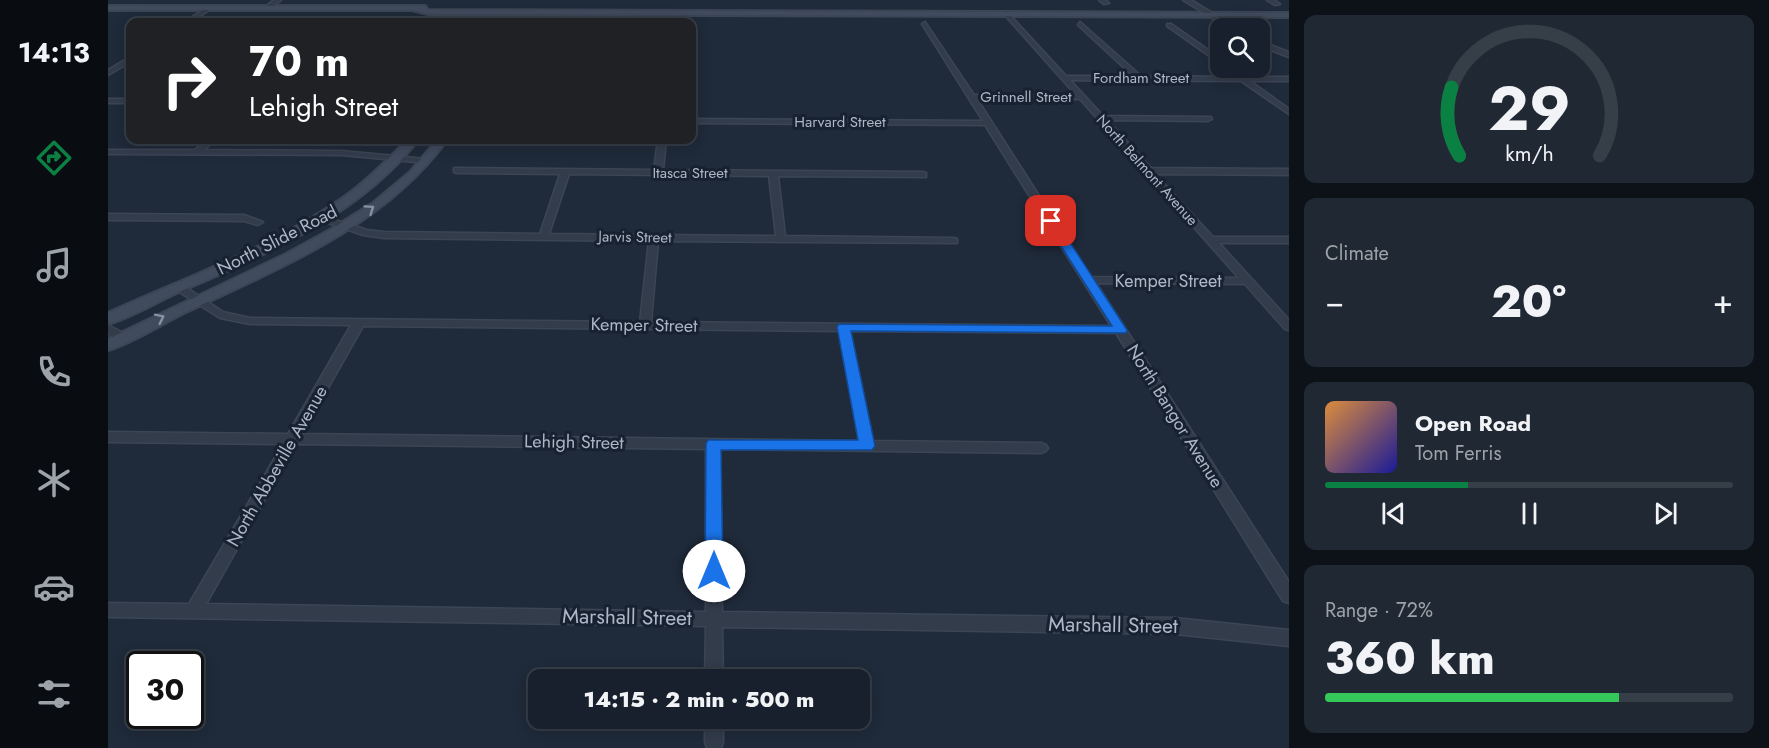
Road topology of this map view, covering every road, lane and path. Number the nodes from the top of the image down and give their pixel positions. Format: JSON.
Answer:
{"nodes":[{"id":1,"x":278,"y":0,"type":"edge"},
{"id":2,"x":1186,"y":0,"type":"edge"},
{"id":3,"x":1270,"y":0,"type":"edge"},
{"id":4,"x":1277,"y":4,"type":"dead end"},
{"id":5,"x":521,"y":7,"type":"junction"},
{"id":6,"x":108,"y":8,"type":"edge"},
{"id":7,"x":210,"y":8,"type":"junction"},
{"id":8,"x":502,"y":8,"type":"junction"},
{"id":9,"x":266,"y":9,"type":"junction"},
{"id":10,"x":1006,"y":13,"type":"junction"},
{"id":11,"x":1208,"y":14,"type":"junction"},
{"id":12,"x":1289,"y":15,"type":"edge"},
{"id":13,"x":194,"y":18,"type":"edge"},
{"id":14,"x":494,"y":18,"type":"edge"},
{"id":15,"x":515,"y":18,"type":"edge"},
{"id":16,"x":1215,"y":18,"type":"edge"},
{"id":17,"x":925,"y":24,"type":"dead end"},
{"id":18,"x":1080,"y":24,"type":"dead end"},
{"id":19,"x":1169,"y":25,"type":"dead end"},
{"id":20,"x":1270,"y":47,"type":"edge"},
{"id":21,"x":1210,"y":54,"type":"edge"},
{"id":22,"x":1289,"y":55,"type":"edge"},
{"id":23,"x":126,"y":59,"type":"edge"},
{"id":24,"x":108,"y":60,"type":"edge"},
{"id":25,"x":126,"y":62,"type":"edge"},
{"id":26,"x":108,"y":73,"type":"edge"},
{"id":27,"x":1064,"y":78,"type":"junction"},
{"id":28,"x":1139,"y":78,"type":"junction"},
{"id":29,"x":1244,"y":79,"type":"junction"},
{"id":30,"x":1289,"y":80,"type":"edge"},
{"id":31,"x":971,"y":97,"type":"junction"},
{"id":32,"x":1082,"y":97,"type":"junction"},
{"id":33,"x":108,"y":101,"type":"edge"},
{"id":34,"x":126,"y":101,"type":"edge"},
{"id":35,"x":1289,"y":112,"type":"edge"},
{"id":36,"x":1101,"y":118,"type":"junction"},
{"id":37,"x":1208,"y":119,"type":"dead end"},
{"id":38,"x":696,"y":121,"type":"edge"},
{"id":39,"x":988,"y":123,"type":"junction"},
{"id":40,"x":206,"y":144,"type":"edge"},
{"id":41,"x":409,"y":144,"type":"edge"},
{"id":42,"x":439,"y":144,"type":"edge"},
{"id":43,"x":662,"y":144,"type":"edge"},
{"id":44,"x":108,"y":152,"type":"edge"},
{"id":45,"x":197,"y":152,"type":"junction"},
{"id":46,"x":398,"y":157,"type":"junction"},
{"id":47,"x":426,"y":161,"type":"junction"},
{"id":48,"x":458,"y":170,"type":"dead end"},
{"id":49,"x":1148,"y":171,"type":"junction"},
{"id":50,"x":565,"y":172,"type":"junction"},
{"id":51,"x":1289,"y":172,"type":"edge"},
{"id":52,"x":658,"y":173,"type":"junction"},
{"id":53,"x":773,"y":174,"type":"junction"},
{"id":54,"x":923,"y":175,"type":"dead end"},
{"id":55,"x":108,"y":217,"type":"edge"},
{"id":56,"x":319,"y":218,"type":"junction"},
{"id":57,"x":258,"y":222,"type":"dead end"},
{"id":58,"x":344,"y":226,"type":"junction"},
{"id":59,"x":543,"y":236,"type":"junction"},
{"id":60,"x":654,"y":237,"type":"junction"},
{"id":61,"x":781,"y":239,"type":"junction"},
{"id":62,"x":1210,"y":240,"type":"junction"},
{"id":63,"x":1289,"y":240,"type":"edge"},
{"id":64,"x":954,"y":241,"type":"dead end"},
{"id":65,"x":1089,"y":280,"type":"junction"},
{"id":66,"x":1247,"y":281,"type":"junction"},
{"id":67,"x":177,"y":286,"type":"junction"},
{"id":68,"x":197,"y":300,"type":"junction"},
{"id":69,"x":108,"y":319,"type":"edge"},
{"id":70,"x":359,"y":322,"type":"junction"},
{"id":71,"x":645,"y":325,"type":"junction"},
{"id":72,"x":844,"y":327,"type":"junction"},
{"id":73,"x":1289,"y":327,"type":"edge"},
{"id":74,"x":108,"y":329,"type":"edge"},
{"id":75,"x":1121,"y":330,"type":"junction"},
{"id":76,"x":121,"y":337,"type":"junction"},
{"id":77,"x":108,"y":345,"type":"edge"},
{"id":78,"x":108,"y":437,"type":"edge"},
{"id":79,"x":292,"y":439,"type":"junction"},
{"id":80,"x":713,"y":444,"type":"junction"},
{"id":81,"x":867,"y":446,"type":"junction"},
{"id":82,"x":1041,"y":448,"type":"dead end"},
{"id":83,"x":1289,"y":596,"type":"edge"},
{"id":84,"x":108,"y":609,"type":"edge"},
{"id":85,"x":194,"y":611,"type":"junction"},
{"id":86,"x":714,"y":619,"type":"junction"},
{"id":87,"x":1289,"y":638,"type":"edge"},
{"id":88,"x":714,"y":669,"type":"edge"},
{"id":89,"x":714,"y":729,"type":"edge"},
{"id":90,"x":714,"y":741,"type":"dead end"}],
"edges":[{"from":1,"to":9,"type":"street"},
{"from":2,"to":11,"type":"street"},
{"from":3,"to":4,"type":"street"},
{"from":5,"to":8,"type":"main road"},
{"from":5,"to":10,"type":"main road"},
{"from":5,"to":15,"type":"main road"},
{"from":6,"to":7,"type":"main road"},
{"from":7,"to":9,"type":"main road"},
{"from":7,"to":13,"type":"street"},
{"from":8,"to":9,"type":"main road"},
{"from":8,"to":14,"type":"main road"},
{"from":10,"to":11,"type":"main road"},
{"from":10,"to":27,"type":"street","name":"North Belmont Avenue"},
{"from":11,"to":12,"type":"main road"},
{"from":11,"to":16,"type":"street"},
{"from":17,"to":31,"type":"street","name":"North Bangor Avenue"},
{"from":18,"to":28,"type":"street"},
{"from":19,"to":21,"type":"street"},
{"from":20,"to":22,"type":"street"},
{"from":23,"to":24,"type":"street"},
{"from":25,"to":26,"type":"street"},
{"from":27,"to":28,"type":"street","name":"Fordham Street"},
{"from":27,"to":32,"type":"street","name":"North Belmont Avenue"},
{"from":28,"to":29,"type":"street","name":"Fordham Street"},
{"from":29,"to":30,"type":"street","name":"Fordham Street"},
{"from":29,"to":35,"type":"street"},
{"from":31,"to":32,"type":"street","name":"Grinnell Street"},
{"from":31,"to":39,"type":"street","name":"North Bangor Avenue"},
{"from":32,"to":36,"type":"street","name":"North Belmont Avenue"},
{"from":33,"to":34,"type":"street"},
{"from":36,"to":37,"type":"street"},
{"from":36,"to":49,"type":"street","name":"North Belmont Avenue"},
{"from":38,"to":39,"type":"street","name":"Harvard Street"},
{"from":39,"to":65,"type":"street","name":"North Bangor Avenue"},
{"from":40,"to":45,"type":"street"},
{"from":41,"to":46,"type":"main road","name":"North Slide Road"},
{"from":42,"to":47,"type":"main road","name":"North Slide Road"},
{"from":43,"to":52,"type":"street"},
{"from":44,"to":45,"type":"street"},
{"from":45,"to":46,"type":"street"},
{"from":46,"to":47,"type":"street"},
{"from":46,"to":56,"type":"main road","name":"North Slide Road"},
{"from":58,"to":47,"type":"main road","name":"North Slide Road","one_way":true},
{"from":48,"to":50,"type":"street","name":"Itasca Street"},
{"from":49,"to":51,"type":"street"},
{"from":49,"to":62,"type":"street","name":"North Belmont Avenue"},
{"from":50,"to":52,"type":"street","name":"Itasca Street"},
{"from":50,"to":59,"type":"street"},
{"from":52,"to":53,"type":"street","name":"Itasca Street"},
{"from":53,"to":54,"type":"street","name":"Itasca Street"},
{"from":53,"to":61,"type":"street"},
{"from":55,"to":57,"type":"street"},
{"from":56,"to":58,"type":"street","name":"Jarvis Street"},
{"from":56,"to":67,"type":"main road","name":"North Slide Road"},
{"from":58,"to":59,"type":"street","name":"Jarvis Street"},
{"from":58,"to":68,"type":"main road","name":"North Slide Road"},
{"from":59,"to":60,"type":"street","name":"Jarvis Street"},
{"from":60,"to":61,"type":"street","name":"Jarvis Street"},
{"from":60,"to":71,"type":"street"},
{"from":61,"to":64,"type":"street","name":"Jarvis Street"},
{"from":62,"to":63,"type":"street"},
{"from":62,"to":66,"type":"street","name":"North Belmont Avenue"},
{"from":65,"to":66,"type":"street","name":"Kemper Street"},
{"from":65,"to":75,"type":"street","name":"North Bangor Avenue"},
{"from":66,"to":73,"type":"street","name":"North Belmont Avenue"},
{"from":67,"to":68,"type":"street","name":"Kemper Street"},
{"from":67,"to":69,"type":"main road","name":"North Slide Road"},
{"from":68,"to":70,"type":"street","name":"Kemper Street"},
{"from":76,"to":68,"type":"main road","name":"North Slide Road","one_way":true},
{"from":70,"to":71,"type":"street","name":"Kemper Street"},
{"from":70,"to":79,"type":"street","name":"North Abbeville Avenue"},
{"from":71,"to":72,"type":"street","name":"Kemper Street"},
{"from":72,"to":75,"type":"street","name":"Kemper Street"},
{"from":72,"to":81,"type":"street"},
{"from":74,"to":76,"type":"street"},
{"from":75,"to":83,"type":"street","name":"North Bangor Avenue"},
{"from":76,"to":77,"type":"main road","name":"North Slide Road"},
{"from":78,"to":79,"type":"street","name":"Lehigh Street"},
{"from":79,"to":80,"type":"street","name":"Lehigh Street"},
{"from":79,"to":85,"type":"street","name":"North Abbeville Avenue"},
{"from":80,"to":81,"type":"street","name":"Lehigh Street"},
{"from":80,"to":86,"type":"street"},
{"from":81,"to":82,"type":"street","name":"Lehigh Street"},
{"from":84,"to":85,"type":"street","name":"Marshall Street"},
{"from":85,"to":86,"type":"street","name":"Marshall Street"},
{"from":86,"to":87,"type":"street","name":"Marshall Street"},
{"from":86,"to":88,"type":"street"},
{"from":89,"to":90,"type":"street"}]}
